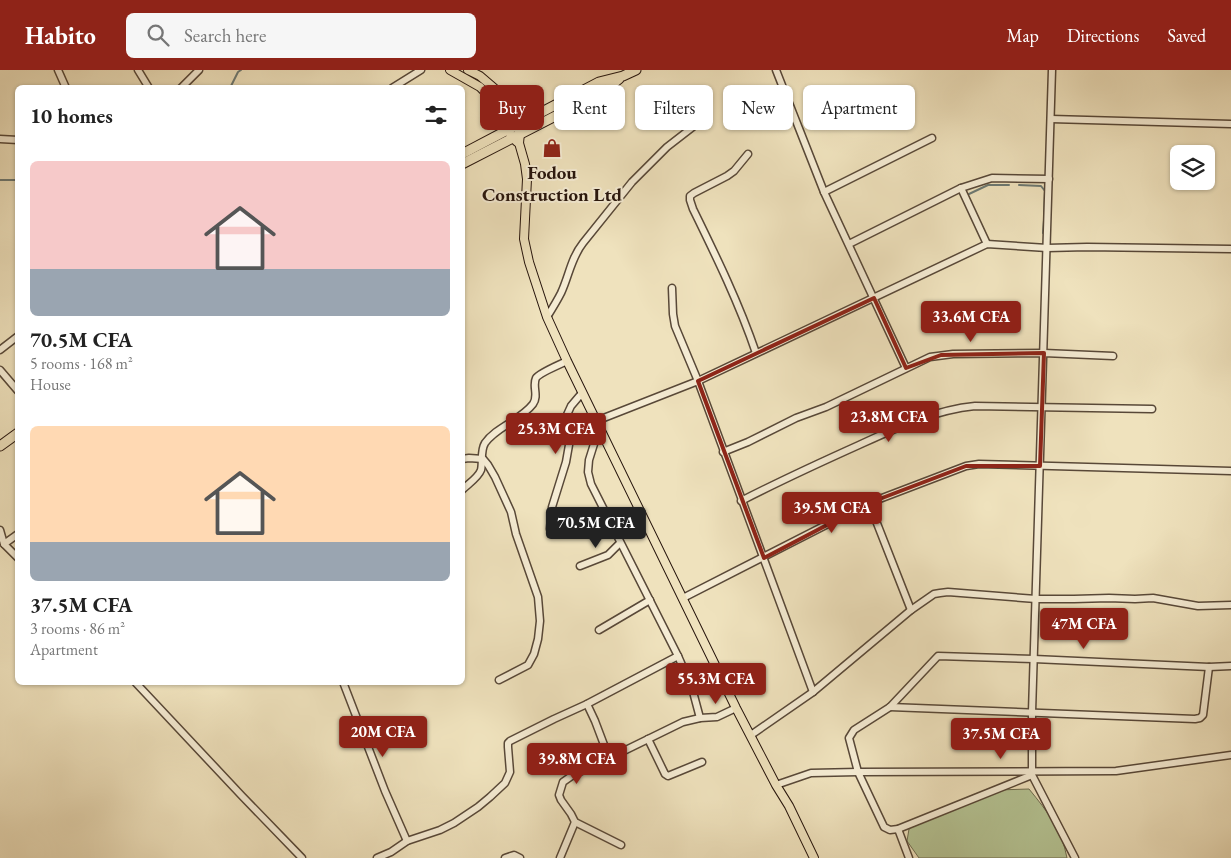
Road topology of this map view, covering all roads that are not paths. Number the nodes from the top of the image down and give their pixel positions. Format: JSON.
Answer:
{"nodes":[{"id":1,"x":58,"y":70,"type":"edge"},
{"id":2,"x":138,"y":70,"type":"edge"},
{"id":3,"x":199,"y":70,"type":"edge"},
{"id":4,"x":421,"y":70,"type":"edge"},
{"id":5,"x":450,"y":70,"type":"edge"},
{"id":6,"x":468,"y":70,"type":"edge"},
{"id":7,"x":636,"y":70,"type":"edge"},
{"id":8,"x":776,"y":70,"type":"edge"},
{"id":9,"x":1052,"y":70,"type":"edge"},
{"id":10,"x":65,"y":85,"type":"edge"},
{"id":11,"x":146,"y":85,"type":"edge"},
{"id":12,"x":184,"y":85,"type":"edge"},
{"id":13,"x":397,"y":85,"type":"edge"},
{"id":14,"x":1051,"y":119,"type":"junction"},
{"id":15,"x":1231,"y":124,"type":"edge"},
{"id":16,"x":689,"y":130,"type":"edge"},
{"id":17,"x":515,"y":134,"type":"junction"},
{"id":18,"x":932,"y":138,"type":"dead end"},
{"id":19,"x":0,"y":140,"type":"edge"},
{"id":20,"x":15,"y":140,"type":"edge"},
{"id":21,"x":465,"y":153,"type":"edge"},
{"id":22,"x":748,"y":154,"type":"dead end"},
{"id":23,"x":465,"y":162,"type":"edge"},
{"id":24,"x":1049,"y":179,"type":"junction"},
{"id":25,"x":961,"y":188,"type":"junction"},
{"id":26,"x":824,"y":192,"type":"junction"},
{"id":27,"x":849,"y":244,"type":"junction"},
{"id":28,"x":987,"y":244,"type":"junction"},
{"id":29,"x":1047,"y":248,"type":"junction"},
{"id":30,"x":1231,"y":250,"type":"edge"},
{"id":31,"x":672,"y":288,"type":"dead end"},
{"id":32,"x":874,"y":298,"type":"junction"},
{"id":33,"x":547,"y":317,"type":"junction"},
{"id":34,"x":15,"y":338,"type":"edge"},
{"id":35,"x":0,"y":350,"type":"edge"},
{"id":36,"x":756,"y":353,"type":"junction"},
{"id":37,"x":1044,"y":353,"type":"junction"},
{"id":38,"x":1114,"y":356,"type":"dead end"},
{"id":39,"x":567,"y":361,"type":"junction"},
{"id":40,"x":906,"y":368,"type":"junction"},
{"id":41,"x":0,"y":370,"type":"edge"},
{"id":42,"x":698,"y":381,"type":"junction"},
{"id":43,"x":15,"y":388,"type":"edge"},
{"id":44,"x":582,"y":393,"type":"junction"},
{"id":45,"x":1042,"y":407,"type":"junction"},
{"id":46,"x":1152,"y":409,"type":"dead end"},
{"id":47,"x":597,"y":424,"type":"junction"},
{"id":48,"x":15,"y":435,"type":"edge"},
{"id":49,"x":0,"y":446,"type":"edge"},
{"id":50,"x":724,"y":452,"type":"junction"},
{"id":51,"x":465,"y":459,"type":"edge"},
{"id":52,"x":482,"y":459,"type":"junction"},
{"id":53,"x":1040,"y":466,"type":"junction"},
{"id":54,"x":1231,"y":472,"type":"edge"},
{"id":55,"x":465,"y":487,"type":"edge"},
{"id":56,"x":741,"y":500,"type":"junction"},
{"id":57,"x":870,"y":502,"type":"junction"},
{"id":58,"x":550,"y":529,"type":"dead end"},
{"id":59,"x":0,"y":530,"type":"edge"},
{"id":60,"x":15,"y":536,"type":"edge"},
{"id":61,"x":620,"y":543,"type":"junction"},
{"id":62,"x":4,"y":544,"type":"junction"},
{"id":63,"x":15,"y":555,"type":"edge"},
{"id":64,"x":764,"y":558,"type":"junction"},
{"id":65,"x":580,"y":566,"type":"dead end"},
{"id":66,"x":683,"y":598,"type":"junction"},
{"id":67,"x":1036,"y":599,"type":"junction"},
{"id":68,"x":650,"y":600,"type":"junction"},
{"id":69,"x":1231,"y":605,"type":"edge"},
{"id":70,"x":911,"y":610,"type":"junction"},
{"id":71,"x":599,"y":630,"type":"dead end"},
{"id":72,"x":678,"y":656,"type":"junction"},
{"id":73,"x":1034,"y":658,"type":"junction"},
{"id":74,"x":1231,"y":666,"type":"edge"},
{"id":75,"x":1209,"y":667,"type":"junction"},
{"id":76,"x":499,"y":680,"type":"dead end"},
{"id":77,"x":138,"y":685,"type":"edge"},
{"id":78,"x":344,"y":685,"type":"edge"},
{"id":79,"x":813,"y":692,"type":"junction"},
{"id":80,"x":587,"y":704,"type":"junction"},
{"id":81,"x":890,"y":707,"type":"junction"},
{"id":82,"x":736,"y":708,"type":"junction"},
{"id":83,"x":1032,"y":712,"type":"junction"},
{"id":84,"x":700,"y":718,"type":"junction"},
{"id":85,"x":751,"y":736,"type":"junction"},
{"id":86,"x":648,"y":739,"type":"junction"},
{"id":87,"x":1231,"y":755,"type":"edge"},
{"id":88,"x":609,"y":758,"type":"junction"},
{"id":89,"x":702,"y":762,"type":"dead end"},
{"id":90,"x":858,"y":772,"type":"junction"},
{"id":91,"x":1032,"y":773,"type":"junction"},
{"id":92,"x":776,"y":785,"type":"junction"},
{"id":93,"x":575,"y":822,"type":"junction"},
{"id":94,"x":898,"y":829,"type":"junction"},
{"id":95,"x":408,"y":841,"type":"junction"},
{"id":96,"x":621,"y":845,"type":"dead end"},
{"id":97,"x":302,"y":858,"type":"edge"},
{"id":98,"x":377,"y":858,"type":"edge"},
{"id":99,"x":505,"y":858,"type":"edge"},
{"id":100,"x":520,"y":858,"type":"edge"},
{"id":101,"x":560,"y":858,"type":"edge"},
{"id":102,"x":814,"y":858,"type":"edge"},
{"id":103,"x":909,"y":858,"type":"edge"},
{"id":104,"x":1076,"y":858,"type":"edge"}],
"edges":[{"from":1,"to":10,"type":"street"},
{"from":2,"to":11,"type":"street"},
{"from":3,"to":12,"type":"street"},
{"from":4,"to":13,"type":"street"},
{"from":5,"to":17,"type":"main road"},
{"from":6,"to":17,"type":"main road"},
{"from":7,"to":17,"type":"highway"},
{"from":8,"to":26,"type":"street"},
{"from":9,"to":14,"type":"street"},
{"from":14,"to":15,"type":"street"},
{"from":14,"to":24,"type":"street"},
{"from":16,"to":33,"type":"street"},
{"from":17,"to":21,"type":"highway"},
{"from":17,"to":23,"type":"highway"},
{"from":17,"to":33,"type":"main road"},
{"from":18,"to":26,"type":"street"},
{"from":19,"to":20,"type":"street"},
{"from":22,"to":36,"type":"street"},
{"from":24,"to":25,"type":"street"},
{"from":24,"to":29,"type":"street"},
{"from":25,"to":27,"type":"street"},
{"from":25,"to":28,"type":"street"},
{"from":26,"to":27,"type":"street"},
{"from":27,"to":32,"type":"street"},
{"from":28,"to":29,"type":"street"},
{"from":28,"to":32,"type":"street"},
{"from":29,"to":30,"type":"street"},
{"from":29,"to":37,"type":"street"},
{"from":31,"to":42,"type":"street"},
{"from":32,"to":36,"type":"street"},
{"from":32,"to":40,"type":"street"},
{"from":33,"to":39,"type":"main road"},
{"from":34,"to":35,"type":"street"},
{"from":36,"to":42,"type":"street"},
{"from":37,"to":38,"type":"street"},
{"from":37,"to":40,"type":"street"},
{"from":37,"to":45,"type":"street"},
{"from":39,"to":44,"type":"main road"},
{"from":39,"to":52,"type":"street"},
{"from":40,"to":50,"type":"street"},
{"from":41,"to":43,"type":"street"},
{"from":42,"to":47,"type":"street"},
{"from":42,"to":50,"type":"street"},
{"from":44,"to":47,"type":"main road"},
{"from":44,"to":58,"type":"street"},
{"from":45,"to":46,"type":"street"},
{"from":45,"to":53,"type":"street"},
{"from":45,"to":56,"type":"street"},
{"from":47,"to":61,"type":"street"},
{"from":47,"to":66,"type":"main road"},
{"from":48,"to":49,"type":"highway"},
{"from":50,"to":56,"type":"street"},
{"from":51,"to":52,"type":"street"},
{"from":52,"to":55,"type":"street"},
{"from":52,"to":76,"type":"street"},
{"from":53,"to":54,"type":"street"},
{"from":53,"to":57,"type":"street"},
{"from":53,"to":67,"type":"street"},
{"from":56,"to":64,"type":"street"},
{"from":57,"to":64,"type":"street"},
{"from":57,"to":70,"type":"street"},
{"from":59,"to":62,"type":"street"},
{"from":60,"to":62,"type":"street"},
{"from":61,"to":65,"type":"street"},
{"from":61,"to":68,"type":"street"},
{"from":62,"to":63,"type":"street"},
{"from":64,"to":66,"type":"street"},
{"from":64,"to":79,"type":"street"},
{"from":66,"to":82,"type":"main road"},
{"from":67,"to":69,"type":"street"},
{"from":67,"to":70,"type":"street"},
{"from":67,"to":73,"type":"street"},
{"from":68,"to":71,"type":"street"},
{"from":68,"to":72,"type":"street"},
{"from":70,"to":79,"type":"street"},
{"from":72,"to":80,"type":"street"},
{"from":72,"to":84,"type":"street"},
{"from":73,"to":75,"type":"street"},
{"from":73,"to":81,"type":"street"},
{"from":73,"to":83,"type":"street"},
{"from":74,"to":75,"type":"street"},
{"from":75,"to":83,"type":"street"},
{"from":77,"to":97,"type":"street"},
{"from":78,"to":95,"type":"street"},
{"from":79,"to":85,"type":"street"},
{"from":80,"to":88,"type":"street"},
{"from":80,"to":95,"type":"street"},
{"from":81,"to":83,"type":"street"},
{"from":81,"to":90,"type":"street"},
{"from":82,"to":84,"type":"street"},
{"from":82,"to":85,"type":"main road"},
{"from":83,"to":91,"type":"street"},
{"from":84,"to":86,"type":"street"},
{"from":85,"to":92,"type":"main road"},
{"from":86,"to":88,"type":"street"},
{"from":86,"to":89,"type":"street"},
{"from":87,"to":91,"type":"street"},
{"from":88,"to":93,"type":"street"},
{"from":90,"to":91,"type":"street"},
{"from":90,"to":92,"type":"street"},
{"from":90,"to":94,"type":"street"},
{"from":91,"to":94,"type":"street"},
{"from":91,"to":104,"type":"street"},
{"from":92,"to":102,"type":"main road"},
{"from":93,"to":96,"type":"street"},
{"from":93,"to":101,"type":"street"},
{"from":94,"to":103,"type":"street"},
{"from":95,"to":98,"type":"street"},
{"from":99,"to":100,"type":"street"}]}
